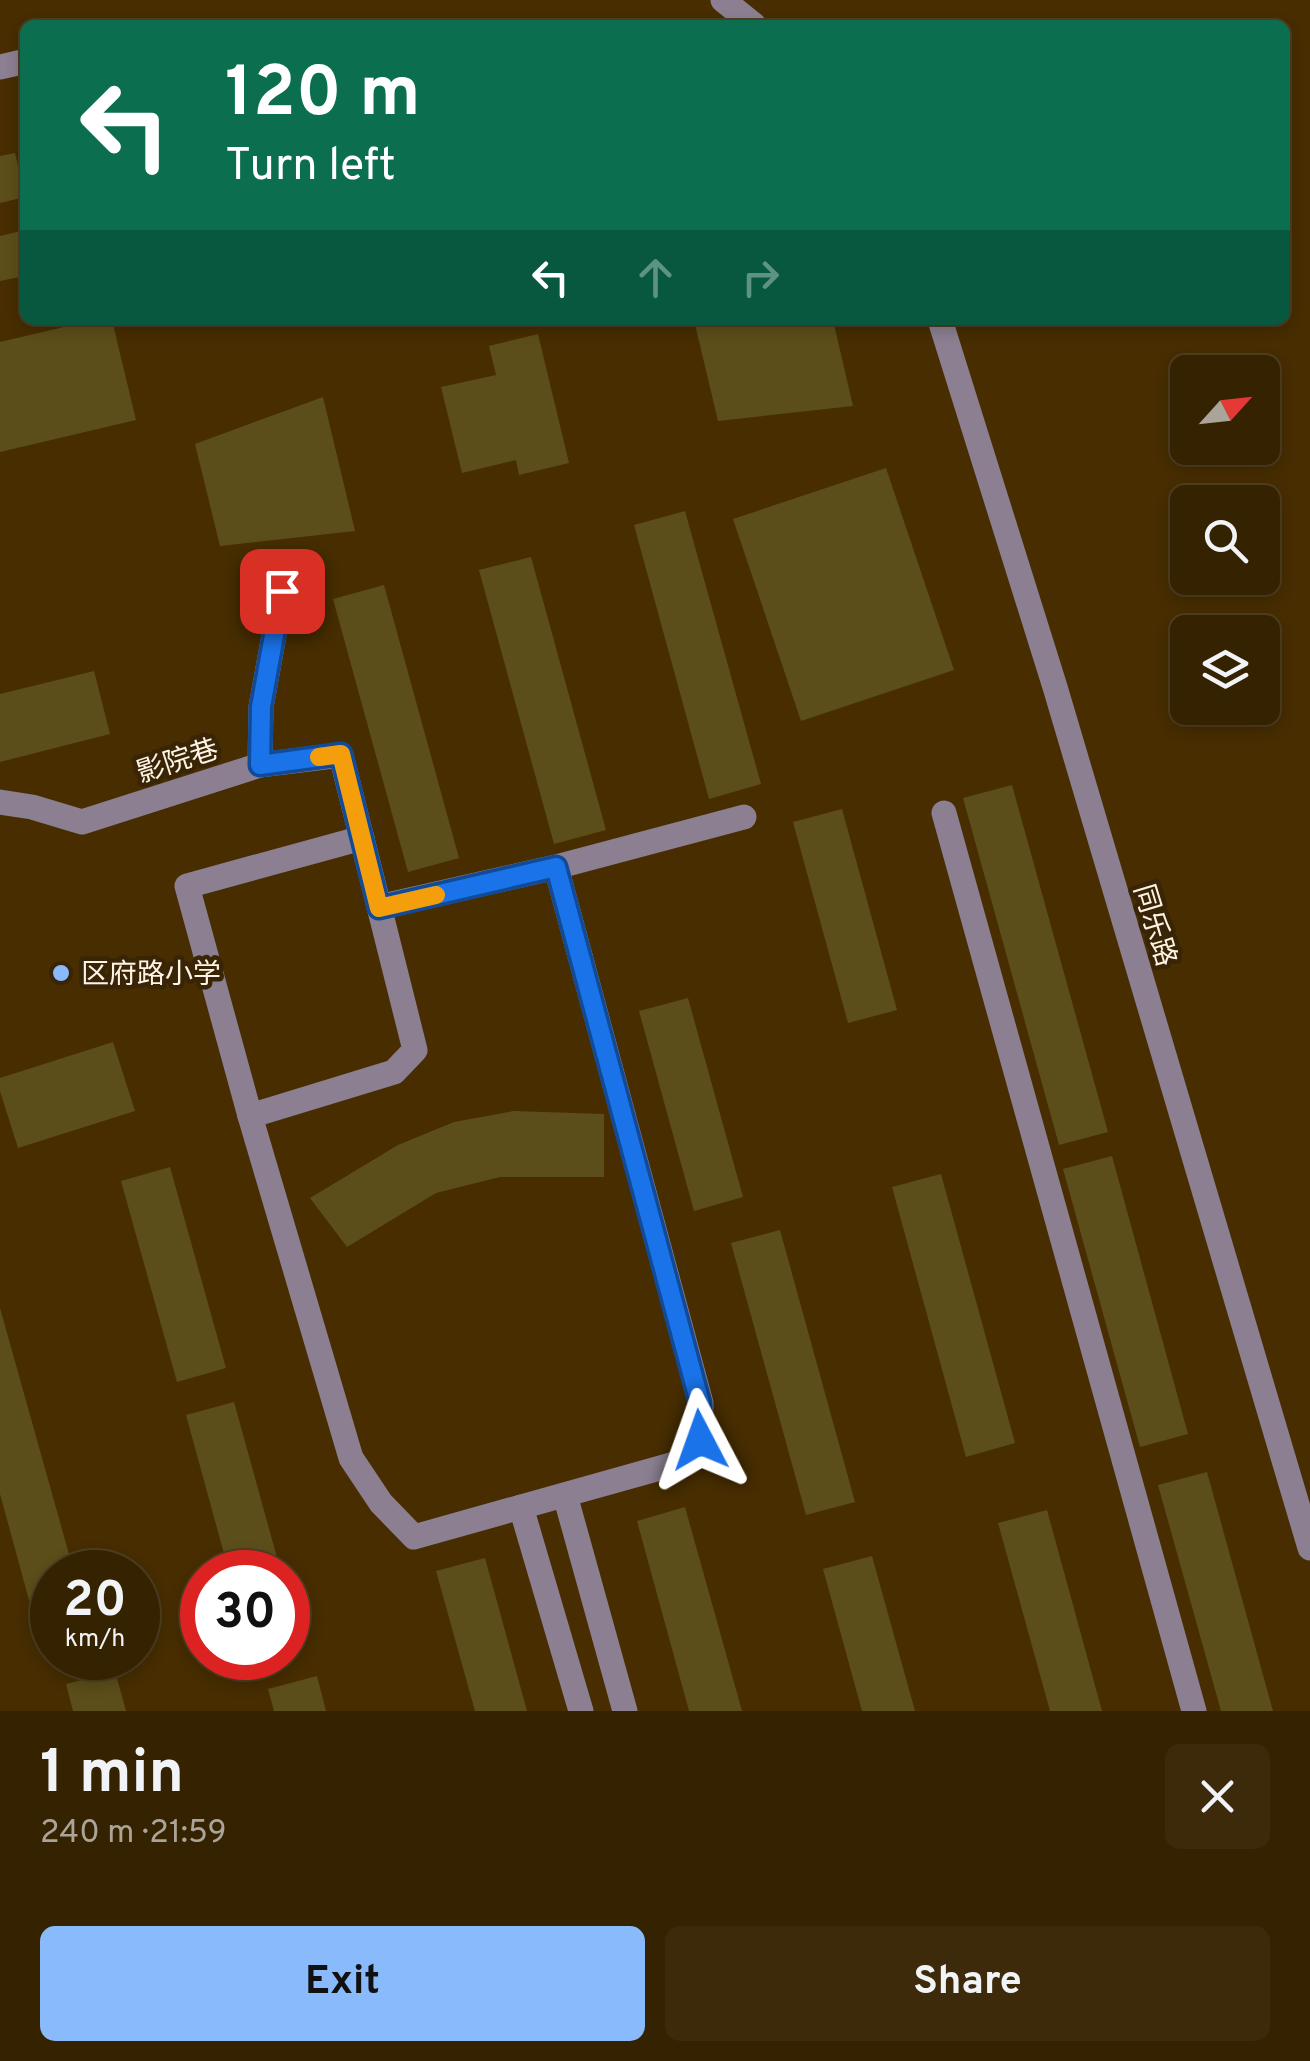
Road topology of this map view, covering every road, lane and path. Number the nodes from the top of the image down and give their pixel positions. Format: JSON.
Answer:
{"nodes":[{"id":1,"x":723,"y":0,"type":"edge"},
{"id":2,"x":748,"y":15,"type":"edge"},
{"id":3,"x":942,"y":325,"type":"edge"},
{"id":4,"x":282,"y":591,"type":"dead end"},
{"id":5,"x":260,"y":765,"type":"junction"},
{"id":6,"x":0,"y":802,"type":"edge"},
{"id":7,"x":944,"y":813,"type":"dead end"},
{"id":8,"x":744,"y":816,"type":"dead end"},
{"id":9,"x":362,"y":838,"type":"junction"},
{"id":10,"x":556,"y":867,"type":"junction"},
{"id":11,"x":379,"y":908,"type":"junction"},
{"id":12,"x":250,"y":1116,"type":"junction"},
{"id":13,"x":565,"y":1494,"type":"junction"},
{"id":14,"x":521,"y":1507,"type":"junction"},
{"id":15,"x":1310,"y":1548,"type":"edge"},
{"id":16,"x":581,"y":1711,"type":"edge"},
{"id":17,"x":625,"y":1711,"type":"edge"},
{"id":18,"x":1194,"y":1711,"type":"edge"}],
"edges":[{"from":1,"to":2,"type":"street"},
{"from":3,"to":15,"type":"street","name":"同乐路"},
{"from":4,"to":5,"type":"street","name":"影院巷"},
{"from":5,"to":6,"type":"street","name":"影院巷"},
{"from":5,"to":9,"type":"street"},
{"from":7,"to":18,"type":"street"},
{"from":8,"to":10,"type":"street"},
{"from":9,"to":11,"type":"street"},
{"from":9,"to":12,"type":"street"},
{"from":10,"to":11,"type":"street"},
{"from":10,"to":13,"type":"street"},
{"from":11,"to":12,"type":"street"},
{"from":12,"to":14,"type":"street"},
{"from":13,"to":14,"type":"street"},
{"from":13,"to":17,"type":"street"},
{"from":14,"to":16,"type":"street"}]}
